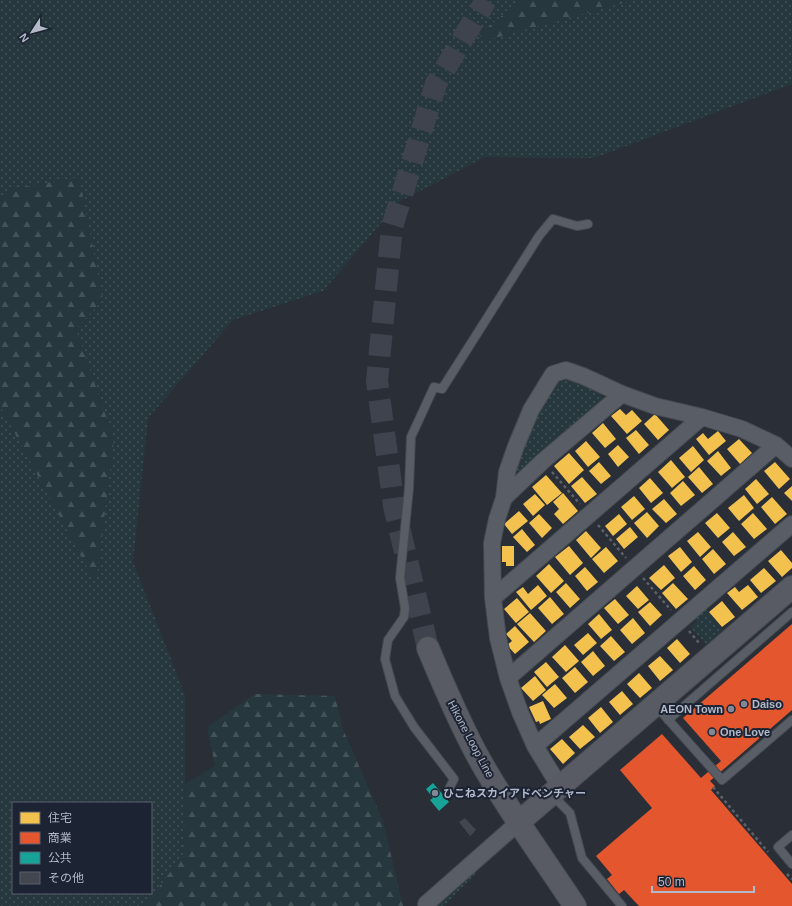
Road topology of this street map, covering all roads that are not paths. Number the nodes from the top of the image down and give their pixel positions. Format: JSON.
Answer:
{"nodes":[{"id":1,"x":588,"y":224,"type":"dead end"},
{"id":2,"x":622,"y":394,"type":"junction"},
{"id":3,"x":702,"y":417,"type":"junction"},
{"id":4,"x":776,"y":445,"type":"junction"},
{"id":5,"x":792,"y":459,"type":"edge"},
{"id":6,"x":504,"y":498,"type":"junction"},
{"id":7,"x":792,"y":524,"type":"edge"},
{"id":8,"x":792,"y":587,"type":"edge"},
{"id":9,"x":493,"y":598,"type":"junction"},
{"id":10,"x":792,"y":612,"type":"edge"},
{"id":11,"x":428,"y":648,"type":"tunnel mouth"},
{"id":12,"x":508,"y":678,"type":"junction"},
{"id":13,"x":662,"y":713,"type":"junction"},
{"id":14,"x":792,"y":720,"type":"edge"},
{"id":15,"x":536,"y":746,"type":"junction"},
{"id":16,"x":449,"y":789,"type":"dead end"},
{"id":17,"x":556,"y":791,"type":"junction"},
{"id":18,"x":519,"y":822,"type":"junction"},
{"id":19,"x":792,"y":835,"type":"edge"},
{"id":20,"x":792,"y":864,"type":"edge"},
{"id":21,"x":426,"y":904,"type":"dead end"},
{"id":22,"x":575,"y":906,"type":"edge"},
{"id":23,"x":622,"y":906,"type":"edge"}],
"edges":[{"from":1,"to":16,"type":"lane"},
{"from":2,"to":3,"type":"street"},
{"from":2,"to":6,"type":"street"},
{"from":2,"to":6,"type":"street"},
{"from":3,"to":4,"type":"street"},
{"from":3,"to":9,"type":"street"},
{"from":4,"to":5,"type":"street"},
{"from":4,"to":12,"type":"street"},
{"from":6,"to":9,"type":"street"},
{"from":7,"to":15,"type":"street"},
{"from":8,"to":13,"type":"street"},
{"from":9,"to":12,"type":"street"},
{"from":10,"to":13,"type":"lane"},
{"from":11,"to":18,"type":"street","name":"Hikone Loop Line"},
{"from":12,"to":15,"type":"street"},
{"from":13,"to":14,"type":"lane"},
{"from":13,"to":17,"type":"street"},
{"from":15,"to":17,"type":"street"},
{"from":17,"to":18,"type":"street"},
{"from":17,"to":23,"type":"lane"},
{"from":18,"to":21,"type":"street"},
{"from":18,"to":22,"type":"street","name":"Hikone Loop Line"},
{"from":19,"to":20,"type":"lane"}]}
